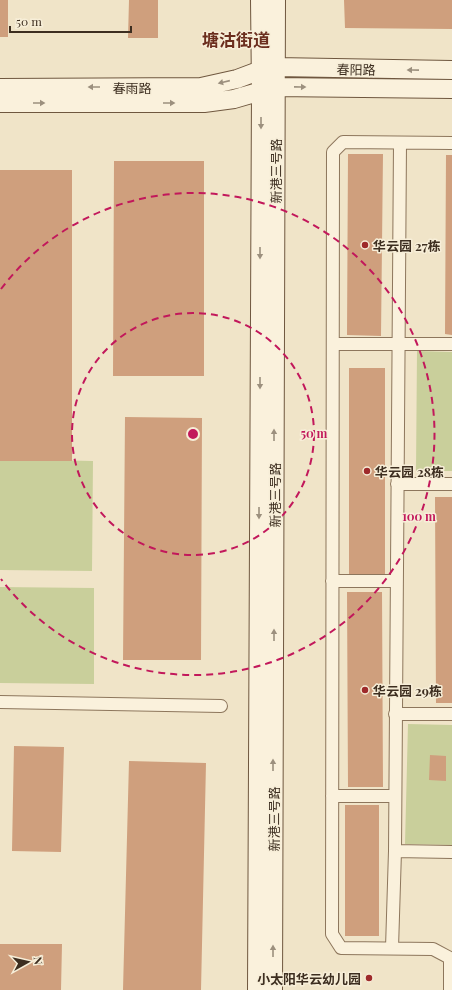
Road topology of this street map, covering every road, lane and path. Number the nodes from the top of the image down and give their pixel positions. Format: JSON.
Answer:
{"nodes":[{"id":1,"x":260,"y":0,"type":"edge"},
{"id":2,"x":276,"y":0,"type":"edge"},
{"id":3,"x":268,"y":69,"type":"junction"},
{"id":4,"x":452,"y":70,"type":"edge"},
{"id":5,"x":0,"y":88,"type":"edge"},
{"id":6,"x":268,"y":89,"type":"junction"},
{"id":7,"x":452,"y":89,"type":"edge"},
{"id":8,"x":0,"y":103,"type":"edge"},
{"id":9,"x":400,"y":143,"type":"junction"},
{"id":10,"x":452,"y":143,"type":"edge"},
{"id":11,"x":333,"y":344,"type":"junction"},
{"id":12,"x":398,"y":344,"type":"junction"},
{"id":13,"x":452,"y":344,"type":"edge"},
{"id":14,"x":397,"y":484,"type":"junction"},
{"id":15,"x":452,"y":484,"type":"edge"},
{"id":16,"x":332,"y":581,"type":"junction"},
{"id":17,"x":396,"y":581,"type":"junction"},
{"id":18,"x":0,"y":702,"type":"edge"},
{"id":19,"x":221,"y":706,"type":"dead end"},
{"id":20,"x":395,"y":714,"type":"junction"},
{"id":21,"x":452,"y":714,"type":"edge"},
{"id":22,"x":332,"y":796,"type":"junction"},
{"id":23,"x":395,"y":796,"type":"junction"},
{"id":24,"x":395,"y":851,"type":"junction"},
{"id":25,"x":452,"y":852,"type":"edge"},
{"id":26,"x":392,"y":948,"type":"junction"},
{"id":27,"x":257,"y":990,"type":"edge"},
{"id":28,"x":272,"y":990,"type":"edge"},
{"id":29,"x":450,"y":990,"type":"edge"}],
"edges":[{"from":1,"to":3,"type":"main road","name":"新港三号路"},
{"from":2,"to":3,"type":"main road","name":"新港三号路"},
{"from":4,"to":3,"type":"main road","name":"春阳路","one_way":true},
{"from":3,"to":5,"type":"main road","name":"春雨路","one_way":true},
{"from":3,"to":6,"type":"main road","name":"新港三号路"},
{"from":6,"to":7,"type":"main road","name":"春阳路","one_way":true},
{"from":8,"to":6,"type":"main road","name":"春雨路","one_way":true},
{"from":6,"to":27,"type":"main road","name":"新港三号路","one_way":true},
{"from":28,"to":6,"type":"main road","name":"新港三号路","one_way":true},
{"from":9,"to":10,"type":"street"},
{"from":9,"to":11,"type":"street"},
{"from":9,"to":12,"type":"street"},
{"from":11,"to":12,"type":"street"},
{"from":11,"to":16,"type":"street"},
{"from":12,"to":13,"type":"street"},
{"from":12,"to":14,"type":"street"},
{"from":14,"to":15,"type":"street"},
{"from":14,"to":17,"type":"street"},
{"from":16,"to":17,"type":"street"},
{"from":16,"to":22,"type":"street"},
{"from":17,"to":20,"type":"street"},
{"from":18,"to":19,"type":"street"},
{"from":20,"to":21,"type":"street"},
{"from":20,"to":23,"type":"street"},
{"from":22,"to":23,"type":"street"},
{"from":22,"to":26,"type":"street"},
{"from":23,"to":24,"type":"street"},
{"from":24,"to":25,"type":"street"},
{"from":24,"to":26,"type":"street"},
{"from":26,"to":29,"type":"street"}]}
